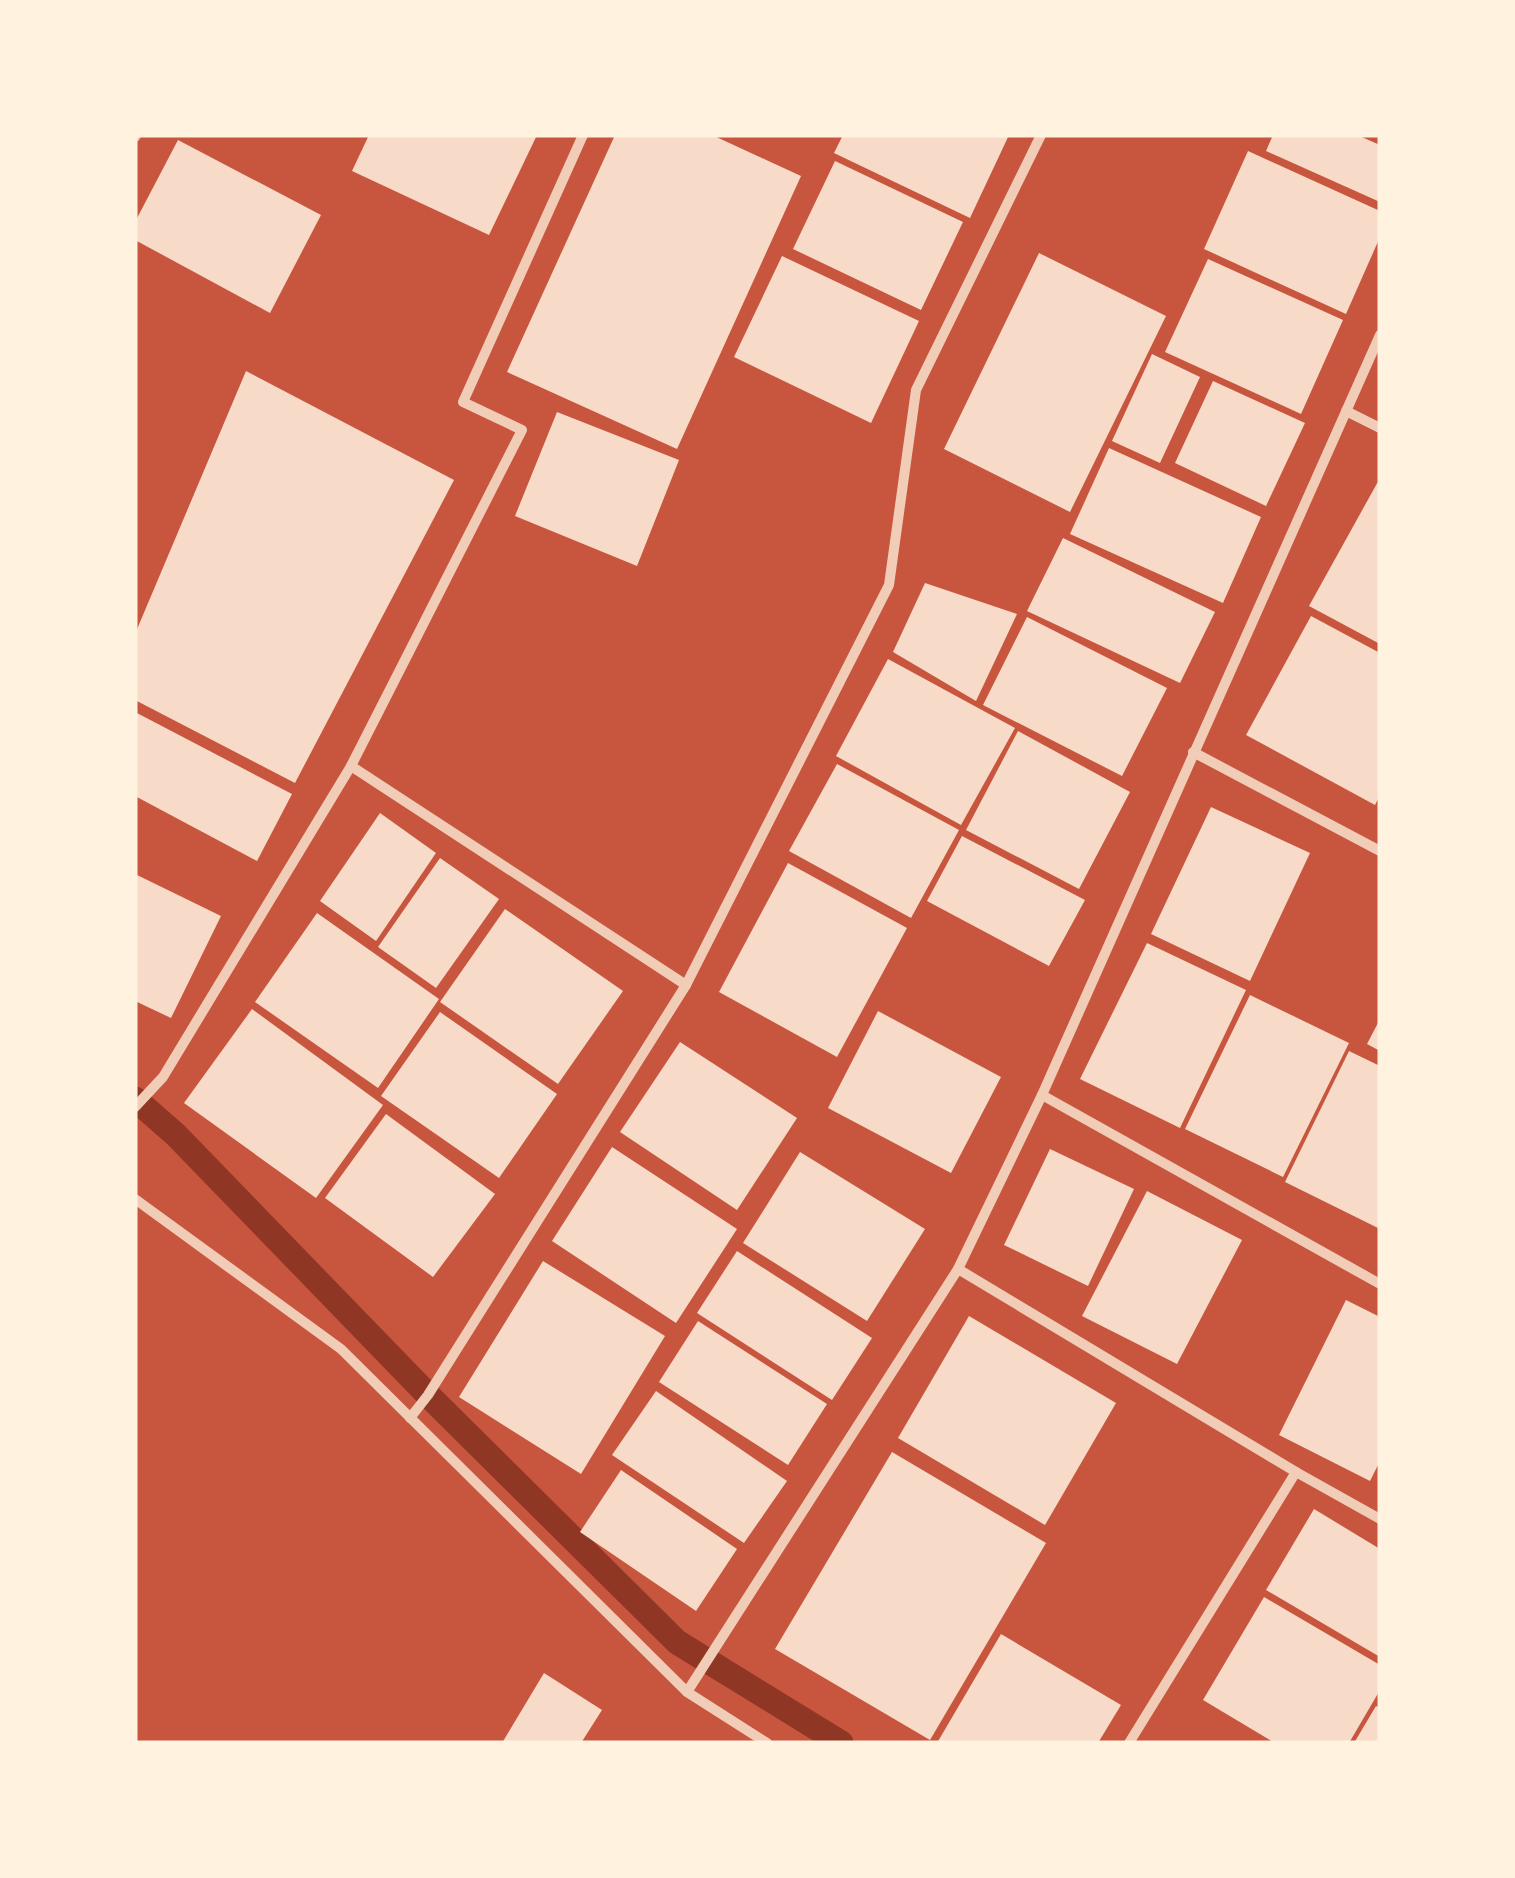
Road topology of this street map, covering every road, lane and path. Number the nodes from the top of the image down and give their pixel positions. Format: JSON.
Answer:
{"nodes":[{"id":1,"x":584,"y":135,"type":"edge"},
{"id":2,"x":1041,"y":135,"type":"edge"},
{"id":3,"x":1380,"y":334,"type":"edge"},
{"id":4,"x":1346,"y":411,"type":"junction"},
{"id":5,"x":1380,"y":428,"type":"edge"},
{"id":6,"x":1193,"y":752,"type":"junction"},
{"id":7,"x":351,"y":766,"type":"junction"},
{"id":8,"x":1380,"y":851,"type":"edge"},
{"id":9,"x":686,"y":985,"type":"junction"},
{"id":10,"x":1042,"y":1095,"type":"junction"},
{"id":11,"x":135,"y":1107,"type":"edge"},
{"id":12,"x":135,"y":1199,"type":"edge"},
{"id":13,"x":958,"y":1270,"type":"junction"},
{"id":14,"x":1380,"y":1284,"type":"edge"},
{"id":15,"x":410,"y":1418,"type":"junction"},
{"id":16,"x":1296,"y":1472,"type":"junction"},
{"id":17,"x":1380,"y":1519,"type":"edge"},
{"id":18,"x":686,"y":1692,"type":"junction"},
{"id":19,"x":767,"y":1743,"type":"edge"},
{"id":20,"x":1128,"y":1743,"type":"edge"}],
"edges":[{"from":1,"to":7,"type":"street"},
{"from":2,"to":9,"type":"street"},
{"from":3,"to":4,"type":"street"},
{"from":4,"to":5,"type":"street"},
{"from":4,"to":6,"type":"street"},
{"from":6,"to":8,"type":"street"},
{"from":6,"to":10,"type":"street"},
{"from":7,"to":9,"type":"street"},
{"from":7,"to":11,"type":"street"},
{"from":9,"to":15,"type":"street"},
{"from":10,"to":13,"type":"street"},
{"from":10,"to":14,"type":"street"},
{"from":12,"to":15,"type":"street"},
{"from":13,"to":16,"type":"street"},
{"from":13,"to":18,"type":"street"},
{"from":15,"to":18,"type":"street"},
{"from":16,"to":17,"type":"street"},
{"from":16,"to":20,"type":"street"},
{"from":18,"to":19,"type":"street"}]}
